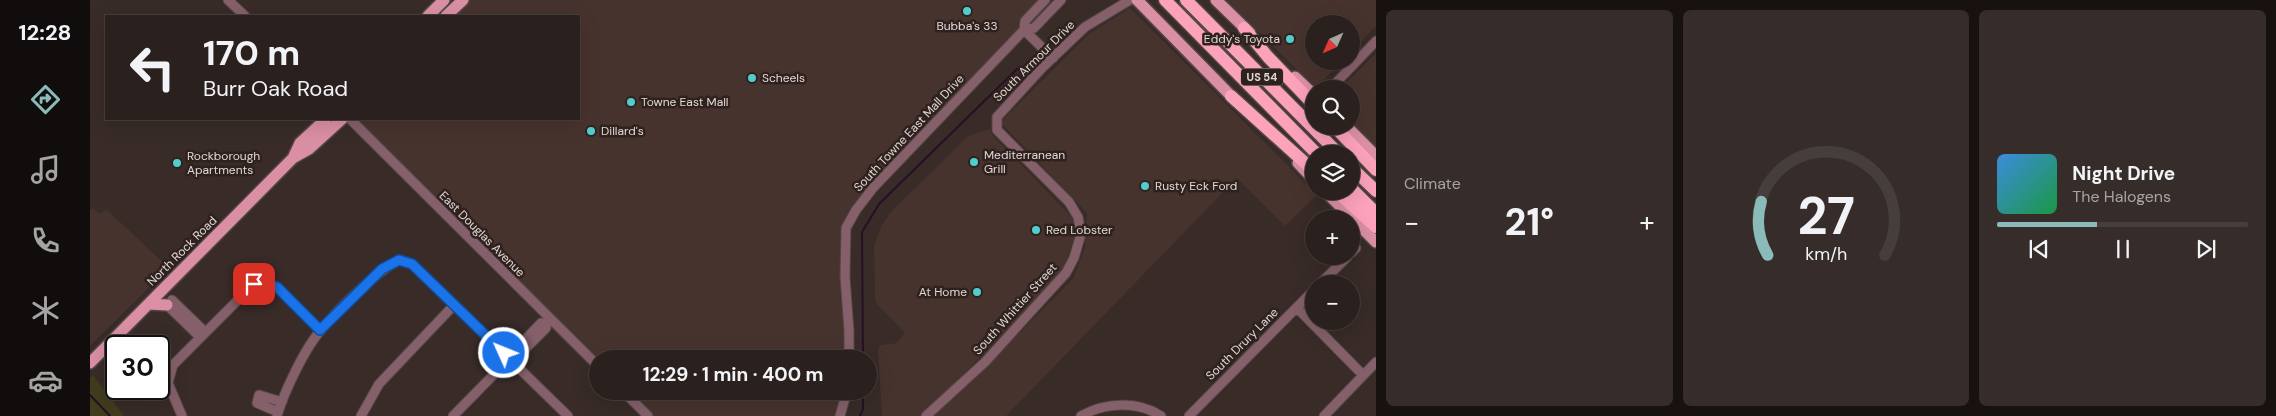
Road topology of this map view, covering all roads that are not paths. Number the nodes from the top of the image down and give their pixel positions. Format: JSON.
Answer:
{"nodes":[{"id":1,"x":228,"y":0,"type":"edge"},
{"id":2,"x":444,"y":0,"type":"edge"},
{"id":3,"x":462,"y":0,"type":"edge"},
{"id":4,"x":1045,"y":0,"type":"edge"},
{"id":5,"x":1061,"y":0,"type":"edge"},
{"id":6,"x":1130,"y":0,"type":"edge"},
{"id":7,"x":1137,"y":0,"type":"edge"},
{"id":8,"x":1165,"y":0,"type":"edge"},
{"id":9,"x":1186,"y":0,"type":"edge"},
{"id":10,"x":1216,"y":0,"type":"edge"},
{"id":11,"x":244,"y":15,"type":"edge"},
{"id":12,"x":429,"y":15,"type":"edge"},
{"id":13,"x":447,"y":15,"type":"edge"},
{"id":14,"x":1244,"y":28,"type":"junction"},
{"id":15,"x":1024,"y":30,"type":"junction"},
{"id":16,"x":1376,"y":41,"type":"edge"},
{"id":17,"x":1053,"y":58,"type":"junction"},
{"id":18,"x":1339,"y":80,"type":"edge"},
{"id":19,"x":1305,"y":86,"type":"edge"},
{"id":20,"x":1232,"y":96,"type":"junction"},
{"id":21,"x":1305,"y":96,"type":"edge"},
{"id":22,"x":325,"y":120,"type":"edge"},
{"id":23,"x":341,"y":120,"type":"edge"},
{"id":24,"x":351,"y":120,"type":"edge"},
{"id":25,"x":1343,"y":135,"type":"edge"},
{"id":26,"x":1355,"y":135,"type":"edge"},
{"id":27,"x":1308,"y":145,"type":"edge"},
{"id":28,"x":1330,"y":145,"type":"edge"},
{"id":29,"x":1376,"y":156,"type":"edge"},
{"id":30,"x":293,"y":158,"type":"junction"},
{"id":31,"x":1305,"y":163,"type":"edge"},
{"id":32,"x":1376,"y":170,"type":"edge"},
{"id":33,"x":1305,"y":171,"type":"edge"},
{"id":34,"x":1360,"y":175,"type":"edge"},
{"id":35,"x":1376,"y":192,"type":"edge"},
{"id":36,"x":1360,"y":197,"type":"edge"},
{"id":37,"x":1334,"y":200,"type":"edge"},
{"id":38,"x":1346,"y":200,"type":"edge"},
{"id":39,"x":1069,"y":202,"type":"joint"},
{"id":40,"x":1376,"y":213,"type":"edge"},
{"id":41,"x":1376,"y":228,"type":"edge"},
{"id":42,"x":1376,"y":242,"type":"edge"},
{"id":43,"x":1339,"y":265,"type":"edge"},
{"id":44,"x":1329,"y":275,"type":"edge"},
{"id":45,"x":166,"y":286,"type":"junction"},
{"id":46,"x":1305,"y":299,"type":"edge"},
{"id":47,"x":170,"y":303,"type":"junction"},
{"id":48,"x":149,"y":304,"type":"junction"},
{"id":49,"x":454,"y":305,"type":"junction"},
{"id":50,"x":1296,"y":308,"type":"junction"},
{"id":51,"x":548,"y":321,"type":"junction"},
{"id":52,"x":320,"y":330,"type":"junction"},
{"id":53,"x":202,"y":335,"type":"junction"},
{"id":54,"x":849,"y":350,"type":"edge"},
{"id":55,"x":512,"y":357,"type":"junction"},
{"id":56,"x":589,"y":358,"type":"edge"},
{"id":57,"x":1376,"y":362,"type":"edge"},
{"id":58,"x":90,"y":363,"type":"edge"},
{"id":59,"x":1362,"y":375,"type":"junction"},
{"id":60,"x":632,"y":400,"type":"edge"},
{"id":61,"x":845,"y":400,"type":"edge"},
{"id":62,"x":282,"y":402,"type":"junction"},
{"id":63,"x":278,"y":414,"type":"edge"},
{"id":64,"x":182,"y":416,"type":"edge"},
{"id":65,"x":361,"y":416,"type":"edge"},
{"id":66,"x":453,"y":416,"type":"edge"},
{"id":67,"x":568,"y":416,"type":"edge"},
{"id":68,"x":648,"y":416,"type":"edge"},
{"id":69,"x":840,"y":416,"type":"edge"},
{"id":70,"x":926,"y":416,"type":"edge"},
{"id":71,"x":1081,"y":416,"type":"edge"},
{"id":72,"x":1162,"y":416,"type":"edge"},
{"id":73,"x":1189,"y":416,"type":"edge"},
{"id":74,"x":1324,"y":416,"type":"edge"}],
"edges":[{"from":1,"to":11,"type":"street"},
{"from":2,"to":12,"type":"main road"},
{"from":3,"to":13,"type":"main road"},
{"from":4,"to":15,"type":"street","name":"South Towne East Mall Drive"},
{"from":5,"to":15,"type":"street","name":"South Towne East Mall Drive"},
{"from":6,"to":17,"type":"street","name":"South Armour Drive"},
{"from":7,"to":20,"type":"main road"},
{"from":8,"to":27,"type":"highway","number":"US 54"},
{"from":9,"to":28,"type":"highway","number":"US 54"},
{"from":10,"to":14,"type":"main road"},
{"from":14,"to":19,"type":"main road"},
{"from":14,"to":21,"type":"highway"},
{"from":15,"to":17,"type":"street"},
{"from":15,"to":54,"type":"street","name":"South Towne East Mall Drive"},
{"from":16,"to":18,"type":"street"},
{"from":17,"to":39,"type":"street","name":"South Armour Drive"},
{"from":20,"to":31,"type":"highway"},
{"from":20,"to":33,"type":"main road"},
{"from":22,"to":30,"type":"main road","name":"North Rock Road"},
{"from":23,"to":30,"type":"main road","name":"North Rock Road"},
{"from":24,"to":51,"type":"street","name":"East Douglas Avenue"},
{"from":25,"to":32,"type":"highway"},
{"from":26,"to":29,"type":"main road"},
{"from":30,"to":45,"type":"main road","name":"North Rock Road"},
{"from":34,"to":35,"type":"highway"},
{"from":36,"to":40,"type":"highway"},
{"from":37,"to":42,"type":"main road"},
{"from":38,"to":41,"type":"highway"},
{"from":39,"to":70,"type":"street","name":"South Whittier Street"},
{"from":43,"to":44,"type":"street"},
{"from":45,"to":47,"type":"main road"},
{"from":45,"to":48,"type":"main road","name":"North Rock Road"},
{"from":46,"to":50,"type":"street","name":"South Drury Lane"},
{"from":47,"to":48,"type":"main road"},
{"from":47,"to":53,"type":"street"},
{"from":48,"to":58,"type":"main road","name":"North Rock Road"},
{"from":49,"to":52,"type":"street"},
{"from":49,"to":55,"type":"street"},
{"from":49,"to":65,"type":"street"},
{"from":50,"to":59,"type":"street"},
{"from":50,"to":73,"type":"street","name":"South Drury Lane"},
{"from":51,"to":55,"type":"street"},
{"from":51,"to":56,"type":"street","name":"East Douglas Avenue"},
{"from":52,"to":53,"type":"street"},
{"from":52,"to":62,"type":"street"},
{"from":53,"to":64,"type":"street"},
{"from":55,"to":66,"type":"street"},
{"from":55,"to":67,"type":"street"},
{"from":57,"to":59,"type":"street"},
{"from":59,"to":74,"type":"street"},
{"from":60,"to":68,"type":"street"},
{"from":61,"to":69,"type":"street"},
{"from":62,"to":63,"type":"street"},
{"from":62,"to":63,"type":"street"},
{"from":71,"to":72,"type":"street"}]}
